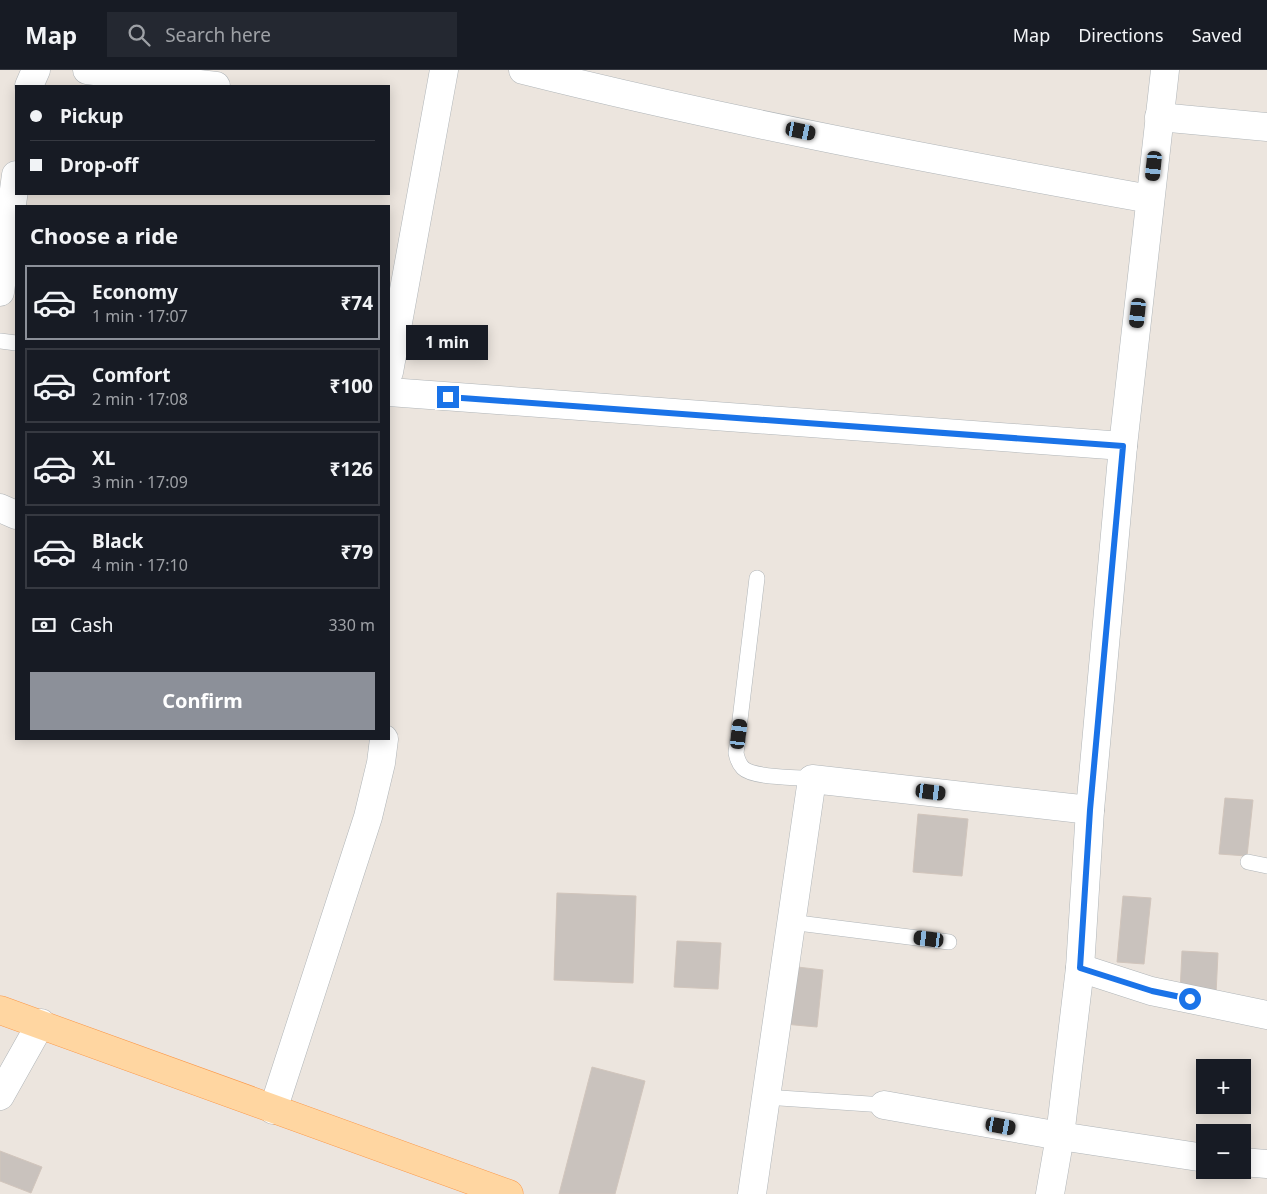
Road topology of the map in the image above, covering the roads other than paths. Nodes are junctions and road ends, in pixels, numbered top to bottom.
1 (36, 70) edge
2 (87, 70) edge
3 (444, 70) edge
4 (523, 70) edge
5 (1165, 70) edge
6 (611, 81) edge
7 (29, 85) edge
8 (208, 85) edge
9 (1159, 117) junction
10 (1267, 127) edge
11 (15, 178) edge
12 (1150, 199) junction
13 (6, 203) edge
14 (0, 292) edge
15 (0, 340) edge
16 (15, 342) edge
17 (390, 367) edge
18 (390, 392) edge
19 (1123, 446) junction
20 (0, 508) edge
21 (15, 516) edge
22 (757, 578) dead end
23 (384, 740) edge
24 (812, 779) junction
25 (1090, 810) junction
26 (1248, 862) dead end
27 (1267, 866) edge
28 (790, 922) junction
29 (949, 942) dead end
30 (1080, 968) junction
31 (0, 1010) edge
32 (1267, 1015) edge
33 (41, 1024) junction
34 (0, 1096) edge
35 (765, 1097) junction
36 (884, 1105) joint
37 (273, 1110) junction
38 (1060, 1136) junction
39 (1196, 1157) edge
40 (1251, 1163) edge
41 (1267, 1164) edge
42 (509, 1194) edge
43 (752, 1194) edge
44 (1050, 1194) edge

1 - 7 street
2 - 8 street
3 - 17 street
4 - 6 street
5 - 9 street
6 - 12 street
9 - 10 street
9 - 12 street
11 - 13 street
12 - 19 street
13 - 14 street
15 - 16 lane
18 - 19 street
19 - 25 street
20 - 21 street
22 - 24 lane
23 - 37 street
24 - 25 street
24 - 28 street
25 - 30 street
26 - 27 lane
28 - 29 lane
28 - 35 street
30 - 32 street
30 - 38 street
31 - 33 main road
33 - 34 street
33 - 37 main road
35 - 36 lane
35 - 43 street
36 - 38 street
37 - 42 main road
38 - 39 street
38 - 44 street
40 - 41 street

